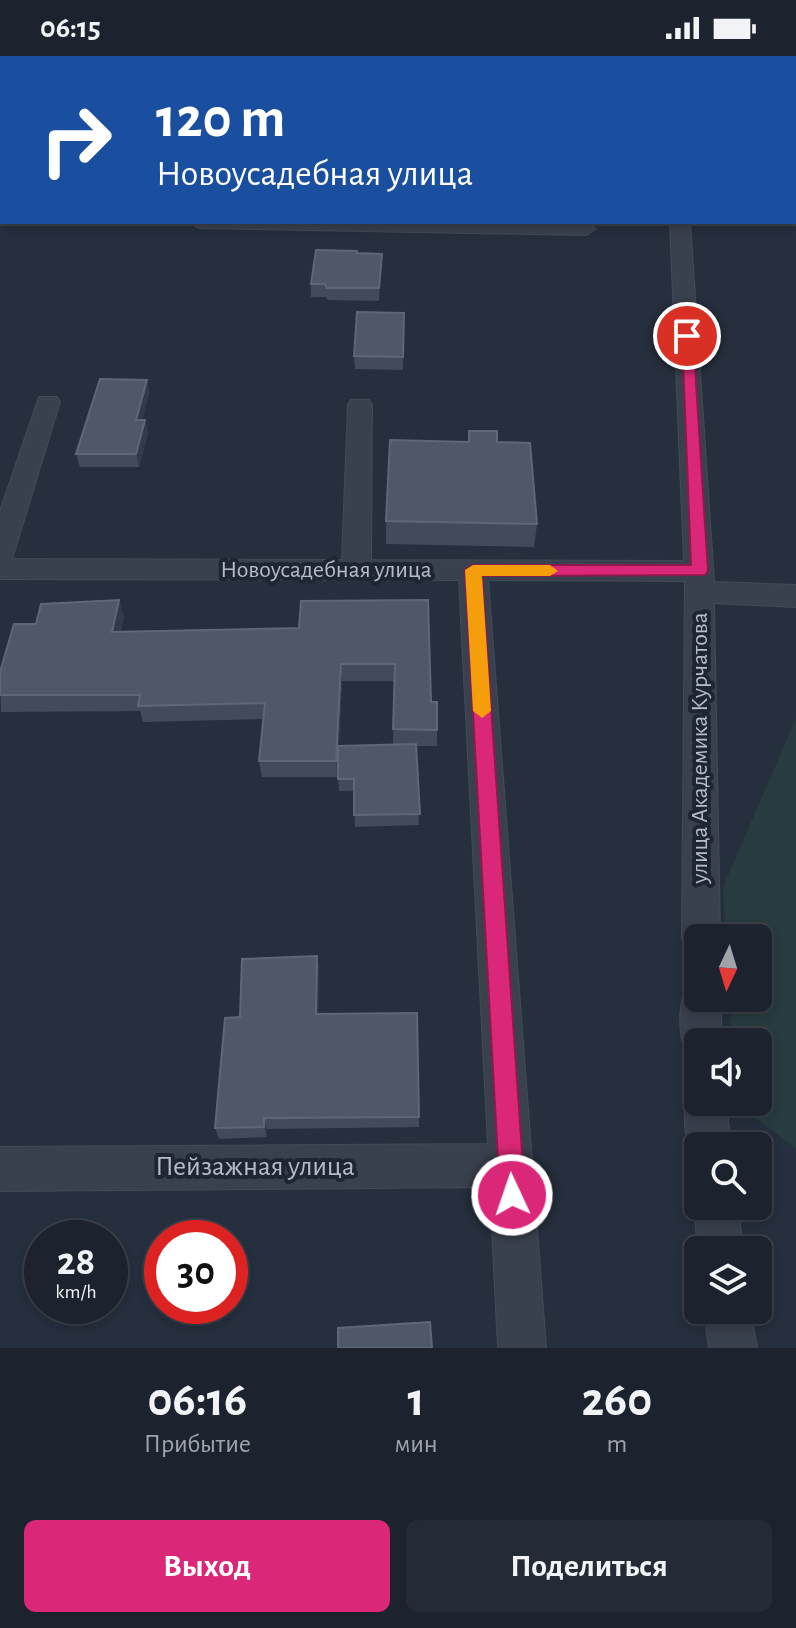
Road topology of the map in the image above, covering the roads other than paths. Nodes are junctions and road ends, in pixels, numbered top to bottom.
1 (436, 224) edge
2 (680, 224) edge
3 (586, 229) dead end
4 (48, 402) dead end
5 (360, 405) dead end
6 (0, 555) edge
7 (0, 569) edge
8 (356, 570) junction
9 (473, 570) junction
10 (700, 582) junction
11 (796, 596) edge
12 (701, 924) edge
13 (510, 1165) junction
14 (0, 1169) edge
15 (729, 1324) edge
16 (522, 1348) edge
17 (733, 1348) edge

1 - 3 street
2 - 10 street, улица Академика Курчатова
4 - 6 street
5 - 8 street
7 - 8 street, Новоусадебная улица
8 - 9 street, Новоусадебная улица
9 - 10 street, Новоусадебная улица
9 - 13 street
10 - 11 street, Новоусадебная улица
10 - 12 street, улица Академика Курчатова
13 - 14 street, Пейзажная улица
13 - 16 street
15 - 17 street

